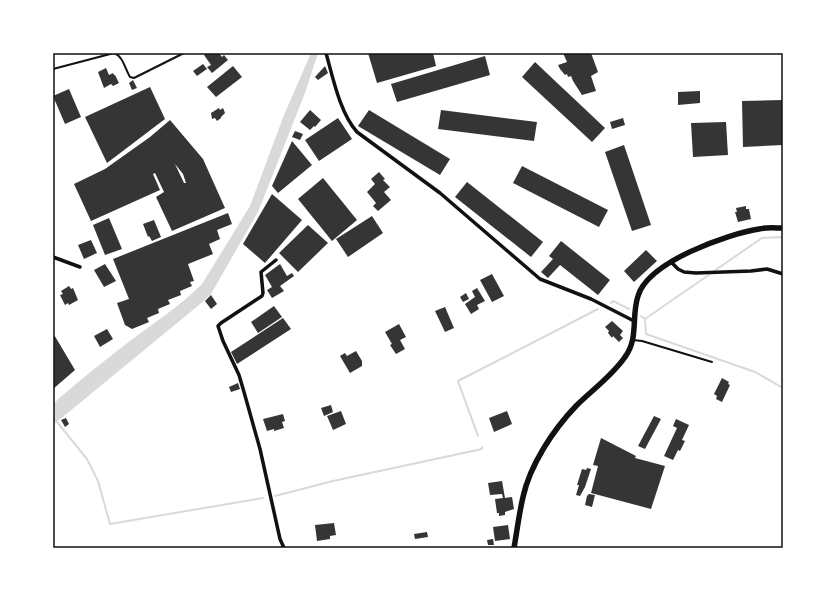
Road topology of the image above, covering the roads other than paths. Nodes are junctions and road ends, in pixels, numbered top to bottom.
1 (184, 53) edge
2 (326, 53) edge
3 (53, 69) edge
4 (783, 228) edge
5 (53, 257) edge
6 (276, 260) dead end
7 (670, 262) junction
8 (80, 267) dead end
9 (783, 274) edge
10 (634, 321) junction
11 (633, 340) junction
12 (712, 362) dead end
13 (284, 548) edge
14 (514, 548) edge

1 - 3 lane
2 - 10 street
4 - 7 main road
5 - 8 street
6 - 13 street
7 - 9 street
7 - 10 main road
10 - 11 main road
11 - 12 lane
11 - 14 main road

